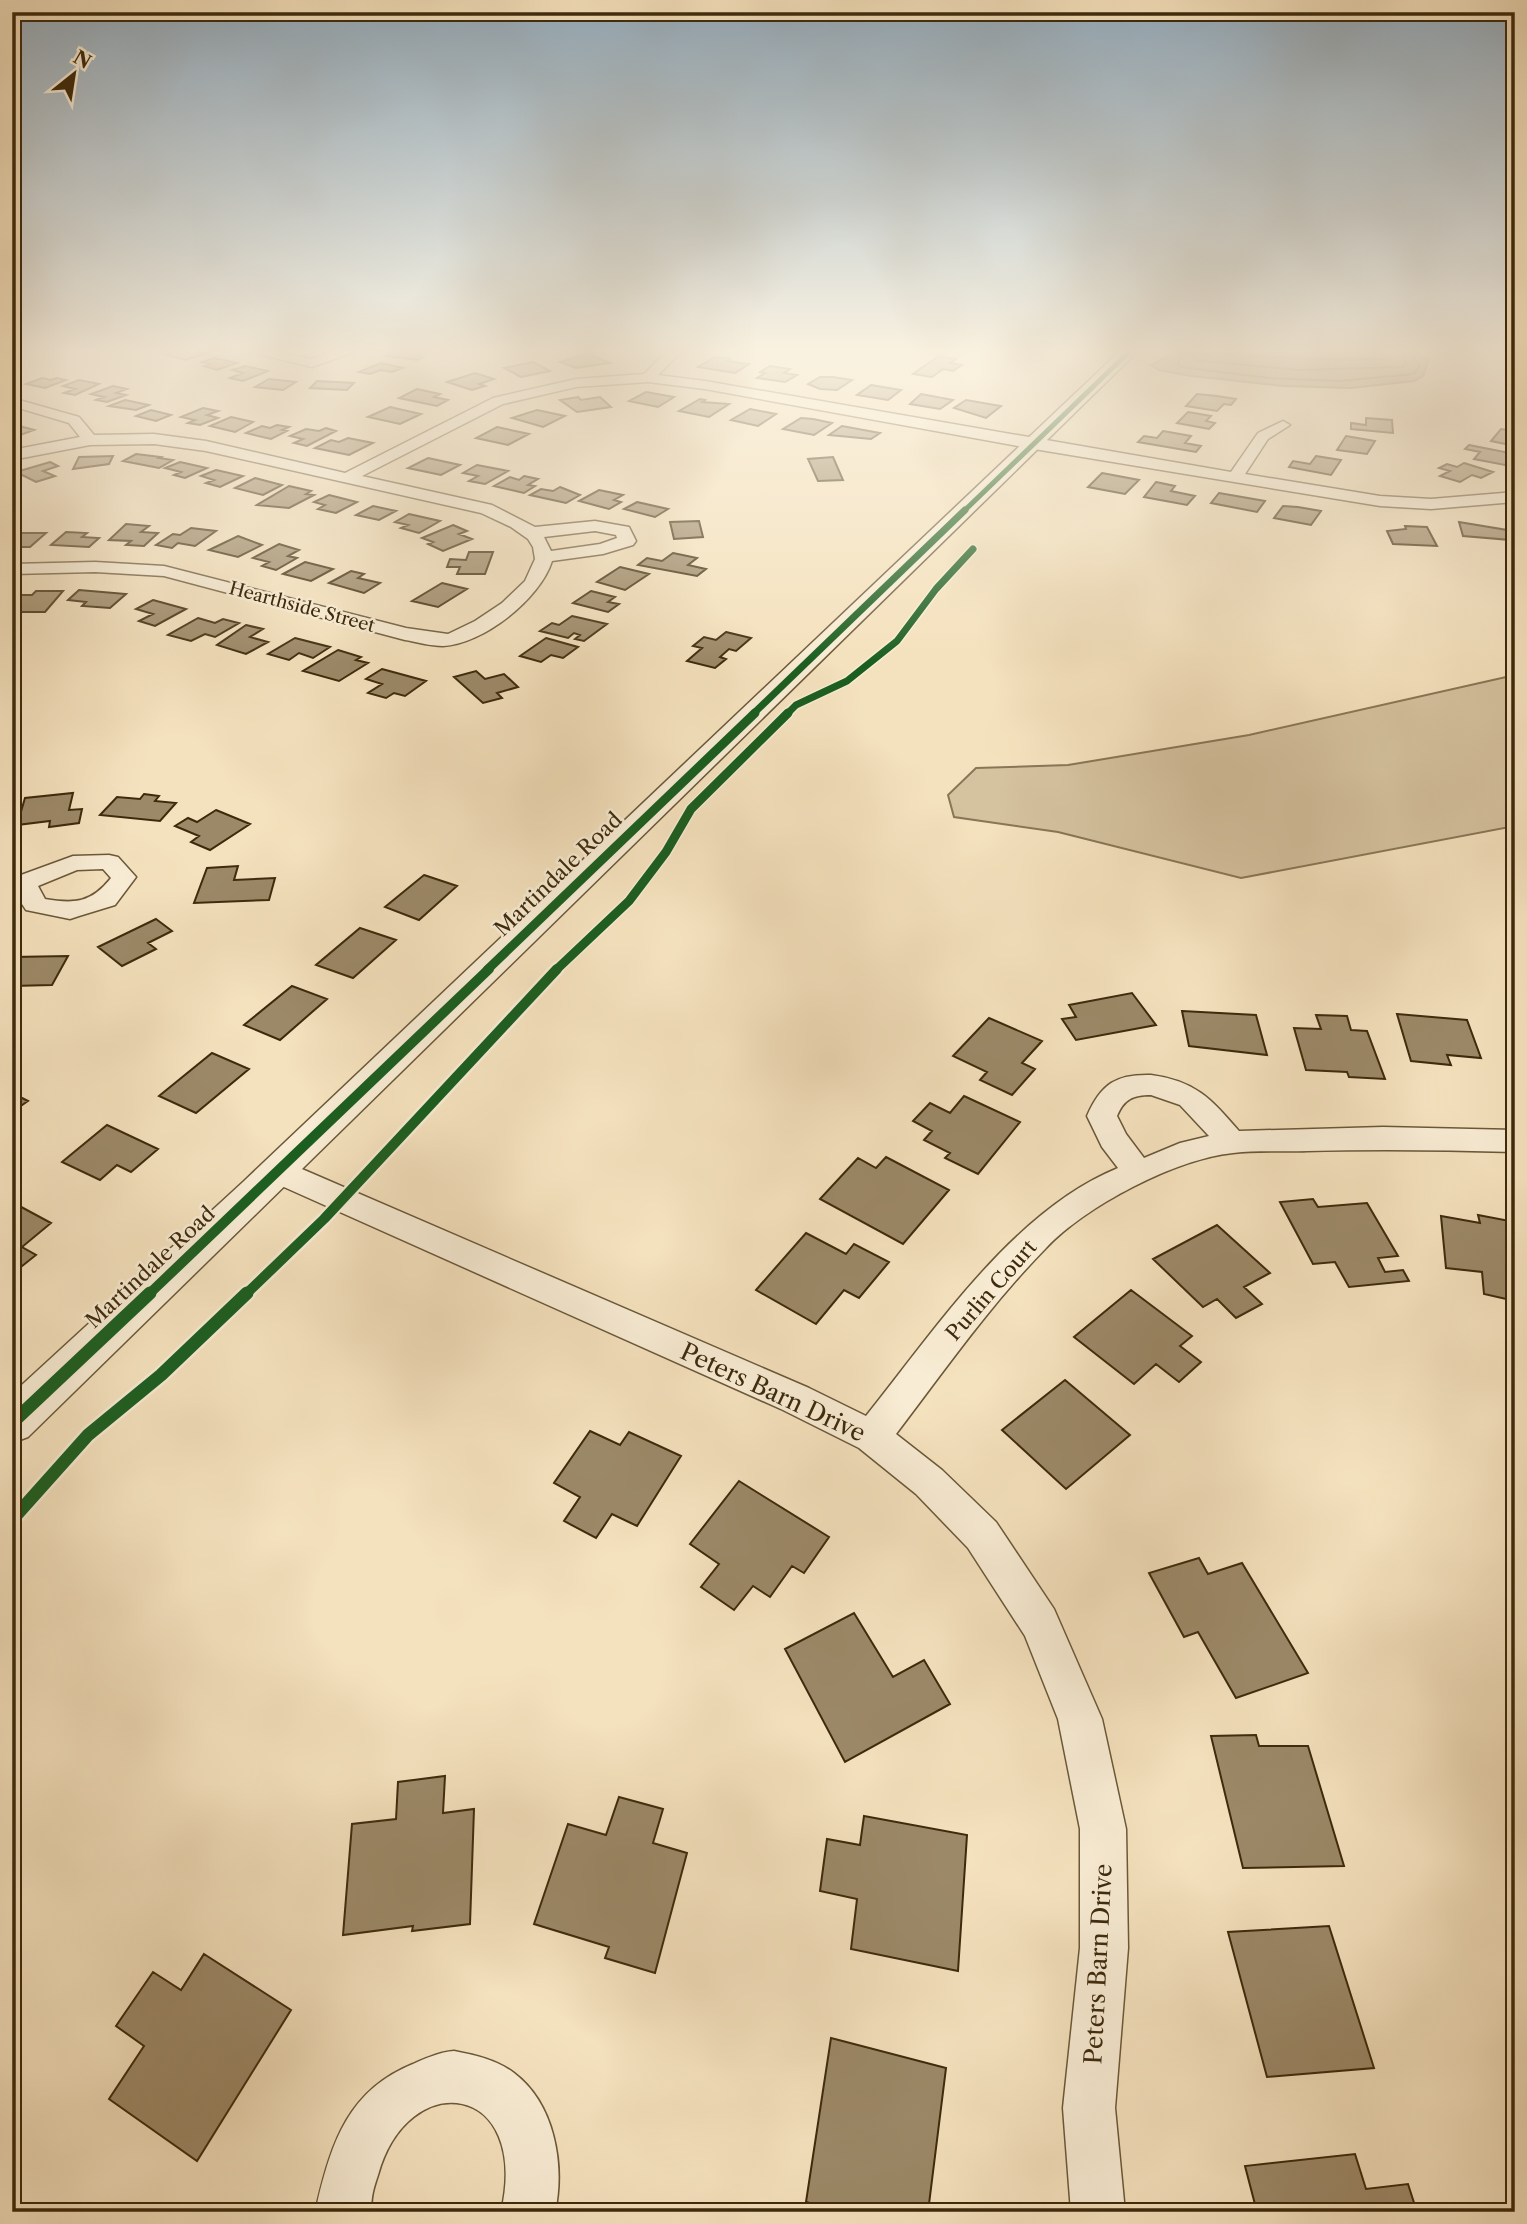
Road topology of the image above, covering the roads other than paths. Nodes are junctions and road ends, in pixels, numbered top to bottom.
1 (239, 455) edge
2 (393, 455) edge
3 (1023, 455) edge
4 (1103, 455) edge
5 (1250, 455) edge
6 (1235, 477) junction
7 (347, 478) junction
8 (1515, 497) edge
9 (12, 569) edge
10 (1515, 1141) edge
11 (1233, 1142) junction
12 (277, 1171) junction
13 (1137, 1172) junction
14 (15, 1417) edge
15 (872, 1437) junction
16 (345, 2212) edge
17 (528, 2212) edge
18 (1098, 2212) edge

1 - 7 street
2 - 7 street
3 - 12 street, Martindale Road
4 - 6 street
5 - 6 street
6 - 8 street
7 - 9 street, Hearthside Street
10 - 11 street, Purlin Court
11 - 13 street, Purlin Court
11 - 13 street
12 - 14 street, Martindale Road
12 - 15 street, Peters Barn Drive
13 - 15 street, Purlin Court
15 - 18 street, Peters Barn Drive
16 - 17 street

